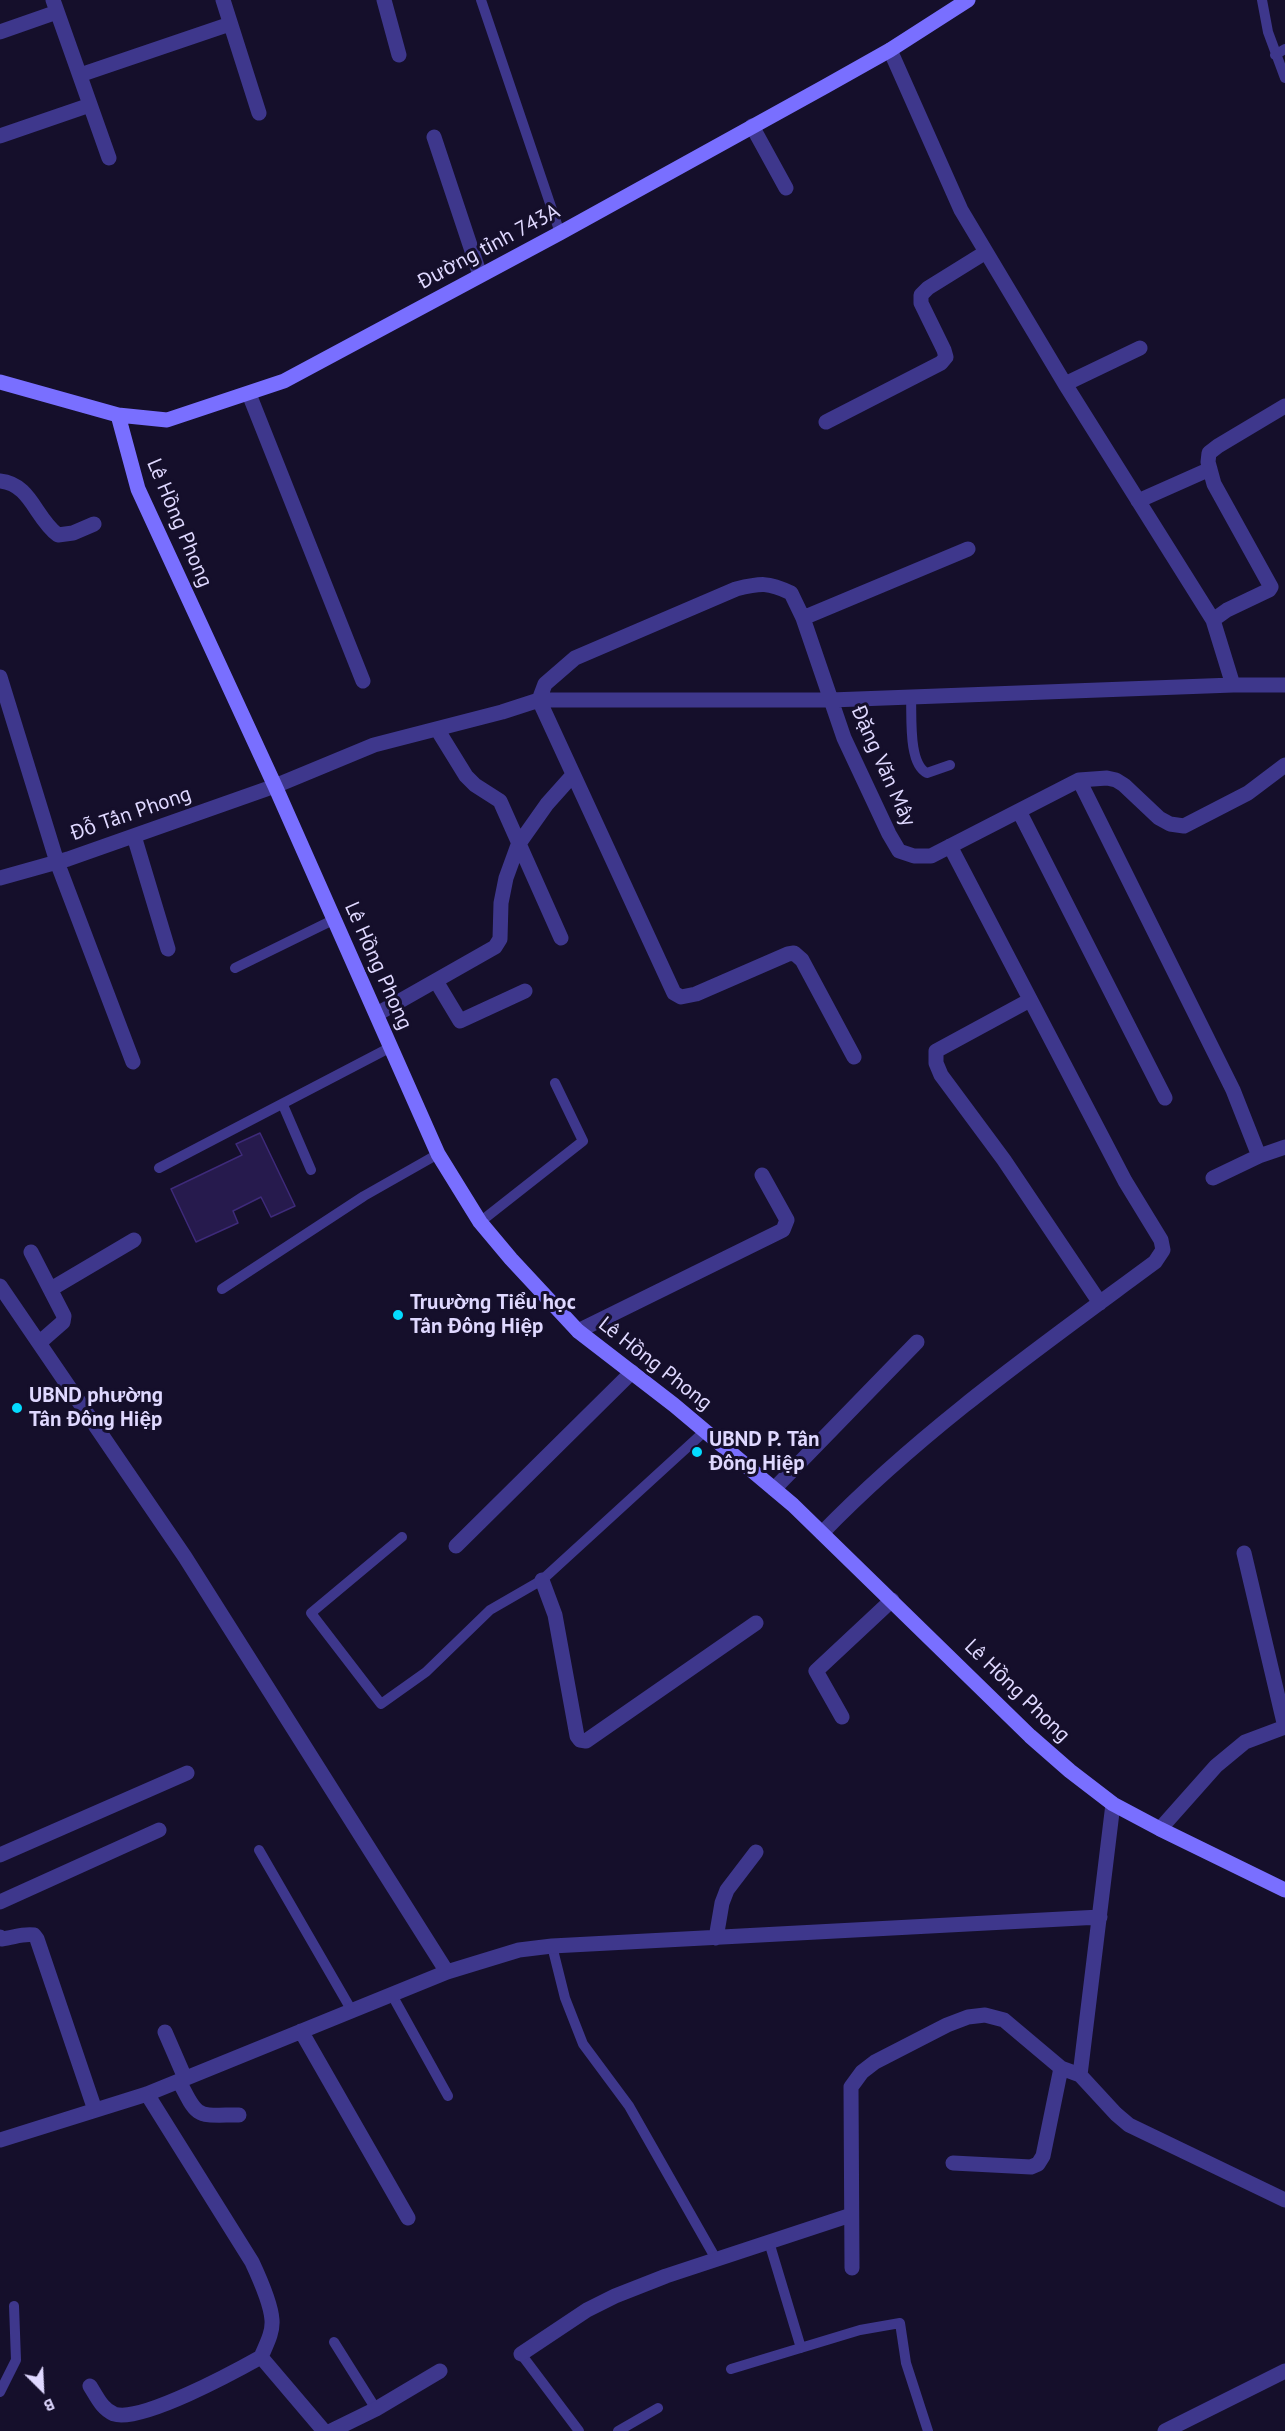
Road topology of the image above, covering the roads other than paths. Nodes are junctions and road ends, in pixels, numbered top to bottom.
1 (222, 0) edge
2 (481, 0) edge
3 (1263, 0) edge
4 (389, 1) edge
5 (958, 3) edge
6 (55, 6) edge
7 (230, 24) junction
8 (0, 32) edge
9 (1285, 49) edge
10 (890, 50) junction
11 (399, 55) dead end
12 (1275, 55) junction
13 (80, 75) junction
14 (1285, 78) edge
15 (90, 105) junction
16 (259, 113) dead end
17 (752, 126) junction
18 (0, 136) edge
19 (434, 137) dead end
20 (109, 158) dead end
21 (786, 188) dead end
22 (560, 233) junction
23 (986, 252) junction
24 (480, 275) junction
25 (1140, 348) dead end
26 (0, 382) edge
27 (1065, 384) junction
28 (249, 394) junction
29 (1285, 406) edge
30 (118, 415) junction
31 (826, 422) dead end
32 (1210, 469) junction
33 (0, 481) edge
34 (1138, 501) junction
35 (94, 524) dead end
36 (968, 549) dead end
37 (803, 618) junction
38 (1213, 620) junction
39 (0, 677) edge
40 (363, 681) dead end
41 (1233, 685) junction
42 (1285, 685) edge
43 (912, 698) junction
44 (539, 700) junction
45 (831, 700) junction
46 (436, 729) junction
47 (950, 765) dead end
48 (1285, 766) edge
49 (572, 776) junction
50 (1079, 780) junction
51 (275, 786) junction
52 (1019, 811) junction
53 (134, 836) junction
54 (518, 845) junction
55 (950, 846) junction
56 (57, 862) junction
57 (0, 878) edge
58 (335, 919) junction
59 (561, 938) dead end
60 (168, 949) dead end
61 (235, 968) dead end
62 (436, 981) junction
63 (525, 991) dead end
64 (1030, 1000) junction
65 (377, 1014) junction
66 (391, 1047) junction
67 (854, 1057) dead end
68 (133, 1062) dead end
69 (555, 1083) dead end
70 (1165, 1098) dead end
71 (283, 1105) junction
72 (1285, 1147) edge
73 (438, 1154) junction
74 (1259, 1156) junction
75 (159, 1168) dead end
76 (311, 1170) dead end
77 (762, 1175) dead end
78 (1213, 1178) dead end
79 (480, 1222) junction
80 (134, 1240) dead end
81 (31, 1252) dead end
82 (0, 1286) edge
83 (51, 1289) junction
84 (222, 1289) dead end
85 (1100, 1303) junction
86 (578, 1331) junction
87 (917, 1342) dead end
88 (39, 1343) junction
89 (632, 1372) junction
90 (705, 1431) junction
91 (774, 1489) junction
92 (822, 1533) junction
93 (402, 1537) dead end
94 (456, 1546) dead end
95 (1244, 1553) dead end
96 (542, 1580) junction
97 (892, 1600) junction
98 (756, 1623) dead end
99 (843, 1717) dead end
100 (1285, 1727) edge
101 (187, 1773) dead end
102 (1113, 1803) junction
103 (1160, 1829) junction
104 (159, 1830) dead end
105 (259, 1850) dead end
106 (756, 1852) dead end
107 (0, 1854) edge
108 (1285, 1890) edge
109 (0, 1902) edge
110 (1100, 1917) junction
111 (0, 1937) edge
112 (717, 1938) junction
113 (552, 1946) junction
114 (447, 1972) junction
115 (392, 1995) junction
116 (352, 2011) junction
117 (301, 2031) junction
118 (165, 2032) dead end
119 (1061, 2068) junction
120 (1080, 2075) junction
121 (182, 2080) junction
122 (147, 2094) junction
123 (448, 2096) dead end
124 (95, 2110) junction
125 (238, 2115) dead end
126 (0, 2140) edge
127 (953, 2163) dead end
128 (1285, 2200) edge
129 (851, 2215) junction
130 (408, 2218) dead end
131 (769, 2242) junction
132 (716, 2259) junction
133 (852, 2268) dead end
134 (14, 2306) dead end
135 (334, 2342) dead end
136 (801, 2349) junction
137 (521, 2354) joint
138 (261, 2357) junction
139 (731, 2369) dead end
140 (440, 2371) dead end
141 (1285, 2371) edge
142 (90, 2386) dead end
143 (0, 2392) edge
144 (658, 2408) dead end
145 (376, 2409) junction
146 (324, 2431) edge
147 (331, 2431) edge
148 (579, 2431) edge
149 (618, 2431) edge
150 (928, 2431) edge
151 (1165, 2431) edge

1 - 7 street
2 - 22 lane
3 - 12 lane
4 - 11 street
5 - 10 main road, Đường tỉnh 743A
6 - 8 street
6 - 13 street
7 - 13 street
7 - 16 street
9 - 12 lane
10 - 17 main road, Đường tỉnh 743A
10 - 23 street
12 - 14 lane
13 - 15 street
15 - 18 street
15 - 20 street
17 - 21 street
17 - 22 main road, Đường tỉnh 743A
19 - 24 street
22 - 24 main road, Đường tỉnh 743A
23 - 27 street
23 - 31 street
24 - 28 main road, Đường tỉnh 743A
25 - 27 street
26 - 30 main road, Đường tỉnh 743A
27 - 34 street
28 - 30 main road, Đường tỉnh 743A
28 - 40 street
29 - 32 street
30 - 51 main road, Lê Hồng Phong
32 - 34 street
32 - 38 street
33 - 35 street
34 - 38 street
36 - 37 street
37 - 44 street, Đặng Văn Mây
37 - 45 street, Đặng Văn Mây
38 - 41 street
39 - 56 street
41 - 42 street
41 - 43 street
43 - 45 street
43 - 47 lane
44 - 45 street
44 - 46 street
44 - 49 street
45 - 55 street, Đặng Văn Mây
46 - 51 street
46 - 54 street
48 - 50 street, Đặng Văn Mây
49 - 54 street
49 - 67 street
50 - 52 street, Đặng Văn Mây
50 - 74 street
51 - 53 street, Đỗ Tấn Phong
51 - 58 main road, Lê Hồng Phong
52 - 55 street, Đặng Văn Mây
52 - 70 street
53 - 56 street, Đỗ Tấn Phong
53 - 60 street
54 - 59 street
54 - 62 street
55 - 64 street
56 - 57 street, Đỗ Tấn Phong
56 - 68 street
58 - 61 lane
58 - 65 main road, Lê Hồng Phong
62 - 63 street
62 - 65 street
64 - 85 street
64 - 85 street
65 - 66 main road, Lê Hồng Phong
66 - 71 lane
66 - 73 main road, Lê Hồng Phong
69 - 79 lane
71 - 75 lane
71 - 76 lane
72 - 74 street
73 - 79 main road, Lê Hồng Phong
73 - 84 lane
74 - 78 street
77 - 86 street
79 - 86 main road, Lê Hồng Phong
80 - 83 street
81 - 83 street
82 - 88 street
83 - 88 street
85 - 92 street
86 - 89 main road, Lê Hồng Phong
87 - 91 street
88 - 114 street
89 - 90 main road, Lê Hồng Phong
89 - 94 street
90 - 91 main road, Lê Hồng Phong
90 - 96 lane
91 - 92 main road, Lê Hồng Phong
92 - 97 main road, Lê Hồng Phong
93 - 96 lane
95 - 100 street
96 - 98 street
97 - 99 street
97 - 102 main road, Lê Hồng Phong
100 - 103 street
101 - 107 street
102 - 103 main road, Lê Hồng Phong
102 - 110 street
103 - 108 main road, Lê Hồng Phong
104 - 109 street
105 - 116 lane
106 - 112 street
110 - 112 street
110 - 120 street
111 - 124 street
112 - 113 street
113 - 114 street
113 - 132 lane
114 - 115 street
115 - 116 street
115 - 123 lane
116 - 117 street
117 - 121 street
117 - 130 street
118 - 121 street
119 - 120 street
119 - 127 street
119 - 129 street
120 - 128 street
121 - 122 street
121 - 125 street
122 - 124 street
122 - 138 street
124 - 126 street
129 - 131 street
129 - 133 street
131 - 132 street
131 - 136 lane
132 - 137 street
134 - 143 lane
135 - 145 lane
136 - 139 lane
136 - 150 lane
137 - 148 lane
138 - 142 street
138 - 146 street
140 - 145 street
141 - 151 street
144 - 149 lane
145 - 147 street

